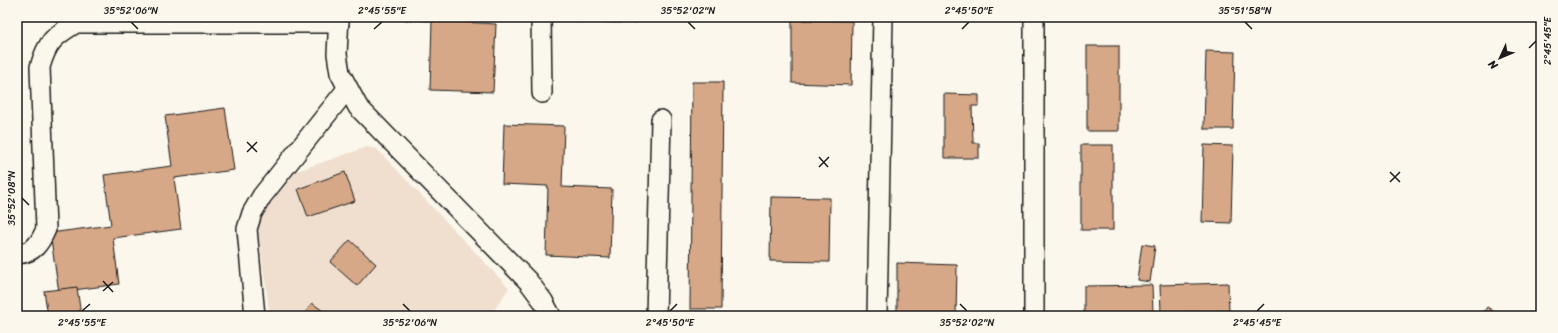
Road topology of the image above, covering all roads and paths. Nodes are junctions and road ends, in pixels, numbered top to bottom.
1 (541, 17) edge
2 (883, 17) edge
3 (1034, 17) edge
4 (339, 20) edge
5 (347, 89) junction
6 (542, 93) dead end
7 (661, 120) dead end
8 (17, 254) edge
9 (255, 316) edge
10 (551, 316) edge
11 (656, 316) edge
12 (877, 316) edge
13 (1034, 316) edge

1 - 6 street
2 - 12 street
3 - 13 street
4 - 5 street
4 - 8 street
5 - 9 street
5 - 10 street
7 - 11 street

